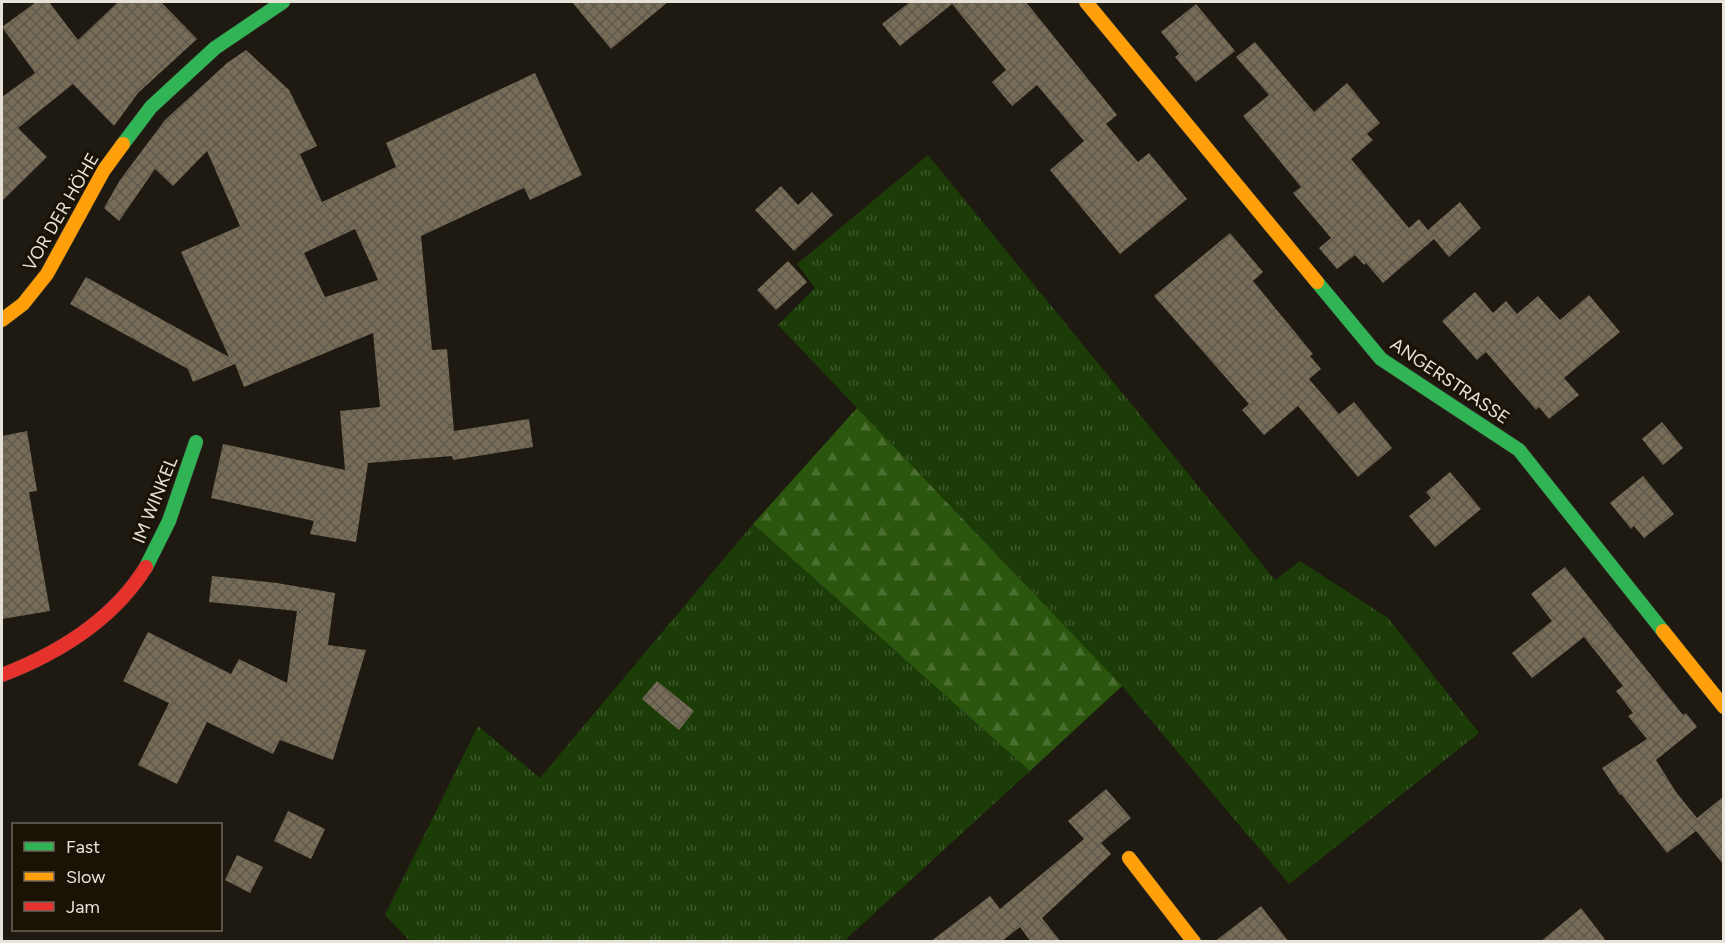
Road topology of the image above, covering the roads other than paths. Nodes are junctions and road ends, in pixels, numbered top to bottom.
1 (283, 2) edge
2 (1086, 2) edge
3 (2, 320) edge
4 (196, 442) dead end
5 (2, 675) edge
6 (1724, 707) edge
7 (1129, 858) dead end
8 (1194, 942) edge

1 - 3 street, VOR DER HÖHE
2 - 6 street, ANGERSTRASSE
4 - 5 street, IM WINKEL
7 - 8 street

